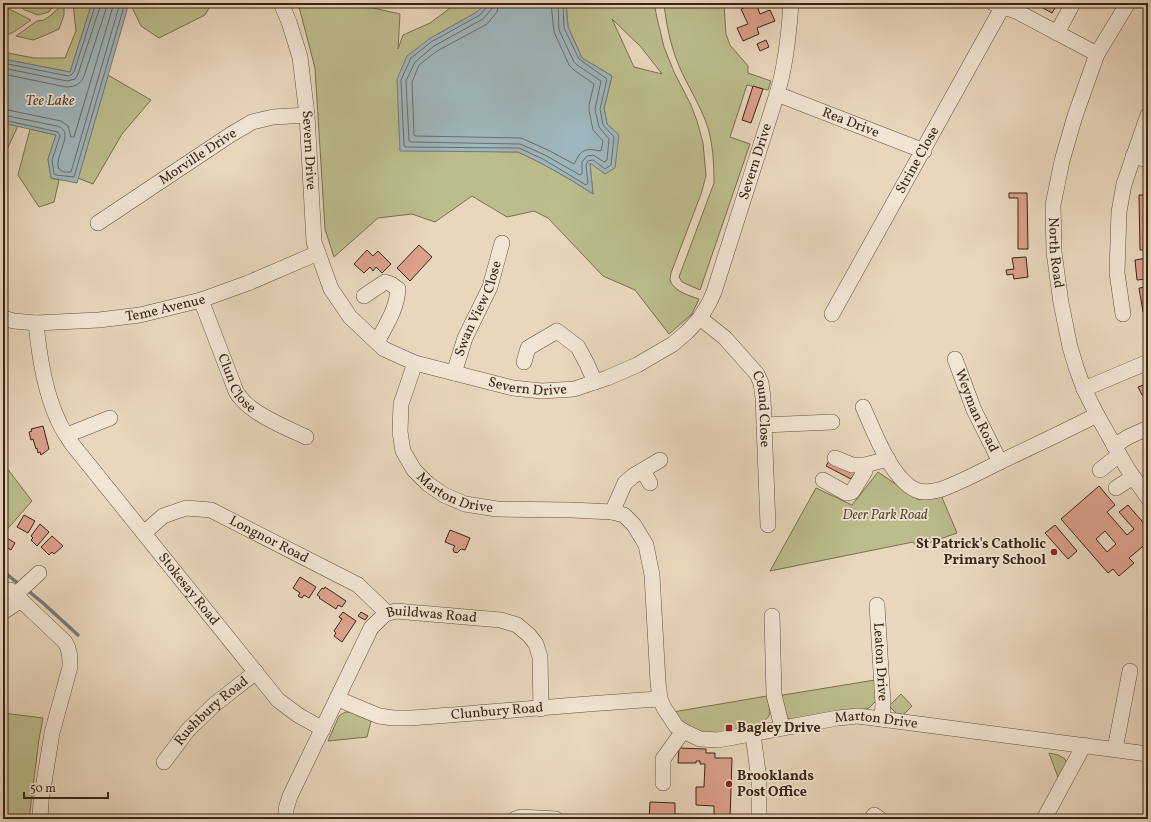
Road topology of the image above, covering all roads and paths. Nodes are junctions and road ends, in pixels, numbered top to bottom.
1 (281, 3) edge
2 (791, 3) edge
3 (1073, 3) edge
4 (1128, 3) edge
5 (998, 5) edge
6 (1056, 33) junction
7 (1097, 54) junction
8 (777, 94) junction
9 (308, 115) junction
10 (1148, 115) edge
11 (924, 151) junction
12 (1133, 156) junction
13 (1148, 160) edge
14 (98, 223) dead end
15 (502, 243) dead end
16 (318, 253) junction
17 (364, 296) dead end
18 (201, 300) junction
19 (832, 314) dead end
20 (1123, 314) dead end
21 (3, 318) edge
22 (700, 318) junction
23 (36, 323) junction
24 (377, 342) junction
25 (955, 359) dead end
26 (415, 362) junction
27 (524, 362) dead end
28 (1148, 362) edge
29 (454, 373) junction
30 (595, 382) junction
31 (1084, 389) junction
32 (863, 407) dead end
33 (1097, 415) junction
34 (110, 418) dead end
35 (832, 422) dead end
36 (764, 425) junction
37 (1148, 428) edge
38 (67, 435) junction
39 (306, 437) dead end
40 (1117, 451) junction
41 (835, 458) dead end
42 (888, 459) junction
43 (660, 460) dead end
44 (1000, 462) junction
45 (865, 465) junction
46 (1100, 470) dead end
47 (1133, 477) junction
48 (823, 480) dead end
49 (1116, 488) dead end
50 (1148, 498) edge
51 (612, 512) junction
52 (768, 525) dead end
53 (144, 533) junction
54 (35, 576) dead end
55 (16, 594) junction
56 (878, 605) dead end
57 (3, 612) edge
58 (385, 614) junction
59 (772, 616) dead end
60 (1130, 671) dead end
61 (256, 672) junction
62 (338, 699) junction
63 (660, 700) junction
64 (541, 709) junction
65 (882, 719) junction
66 (782, 728) junction
67 (323, 729) junction
68 (683, 731) junction
69 (753, 734) junction
70 (1084, 745) junction
71 (1115, 749) junction
72 (1148, 754) edge
73 (172, 759) dead end
74 (663, 783) dead end
75 (40, 819) edge
76 (286, 819) edge
77 (514, 819) edge
78 (556, 819) edge
79 (759, 819) edge
80 (872, 819) edge
81 (880, 819) edge
82 (1044, 819) edge

1 - 9 street, Severn Drive
2 - 8 street, Severn Drive
3 - 6 street
4 - 7 street, North Road
5 - 6 street
5 - 11 street, Strine Close
6 - 7 street
7 - 31 street, North Road
8 - 11 street, Rea Drive
8 - 22 street, Severn Drive
9 - 14 street, Morville Drive
9 - 16 street, Severn Drive
10 - 12 street
11 - 19 street, Strine Close
12 - 13 street
12 - 20 street
15 - 29 street, Swan View Close
16 - 18 street, Teme Avenue
16 - 24 street, Severn Drive
17 - 24 street
18 - 23 street, Teme Avenue
18 - 39 street, Clun Close
21 - 23 street, Teme Avenue
22 - 30 street, Severn Drive
22 - 36 street, Cound Close
23 - 38 street, Stokesay Road
24 - 26 street, Severn Drive
25 - 44 street, Weyman Road
26 - 29 street, Severn Drive
26 - 51 street, Marton Drive
27 - 30 street
28 - 31 street
29 - 30 street, Severn Drive
31 - 33 street, North Road
32 - 42 street
33 - 40 street, North Road
33 - 44 street
34 - 38 street
35 - 36 street
36 - 52 street, Cound Close
37 - 40 street
38 - 53 street, Stokesay Road
40 - 46 street
40 - 47 street, North Road
41 - 45 street
42 - 44 street
42 - 45 street
43 - 51 street
45 - 48 street
47 - 49 street
47 - 50 street, North Road
51 - 63 street, Marton Drive
53 - 58 street, Longnor Road
53 - 61 street, Stokesay Road
54 - 55 street
55 - 57 street
55 - 75 street
56 - 65 street, Leaton Drive
58 - 62 street, Buildwas Road
58 - 64 street, Buildwas Road
59 - 66 street
60 - 71 street
61 - 67 street, Stokesay Road
61 - 73 street, Rushbury Road
62 - 64 street, Clunbury Road
62 - 67 street, Buildwas Road
63 - 64 street, Clunbury Road
63 - 68 street, Marton Drive
65 - 66 street, Marton Drive
65 - 70 street, Marton Drive
66 - 69 street, Marton Drive
67 - 76 street, Buildwas Road
68 - 69 street, Marton Drive
68 - 74 street
69 - 79 street
70 - 71 street, Marton Drive
70 - 82 street
71 - 72 street, Marton Drive
77 - 78 street
80 - 81 street

